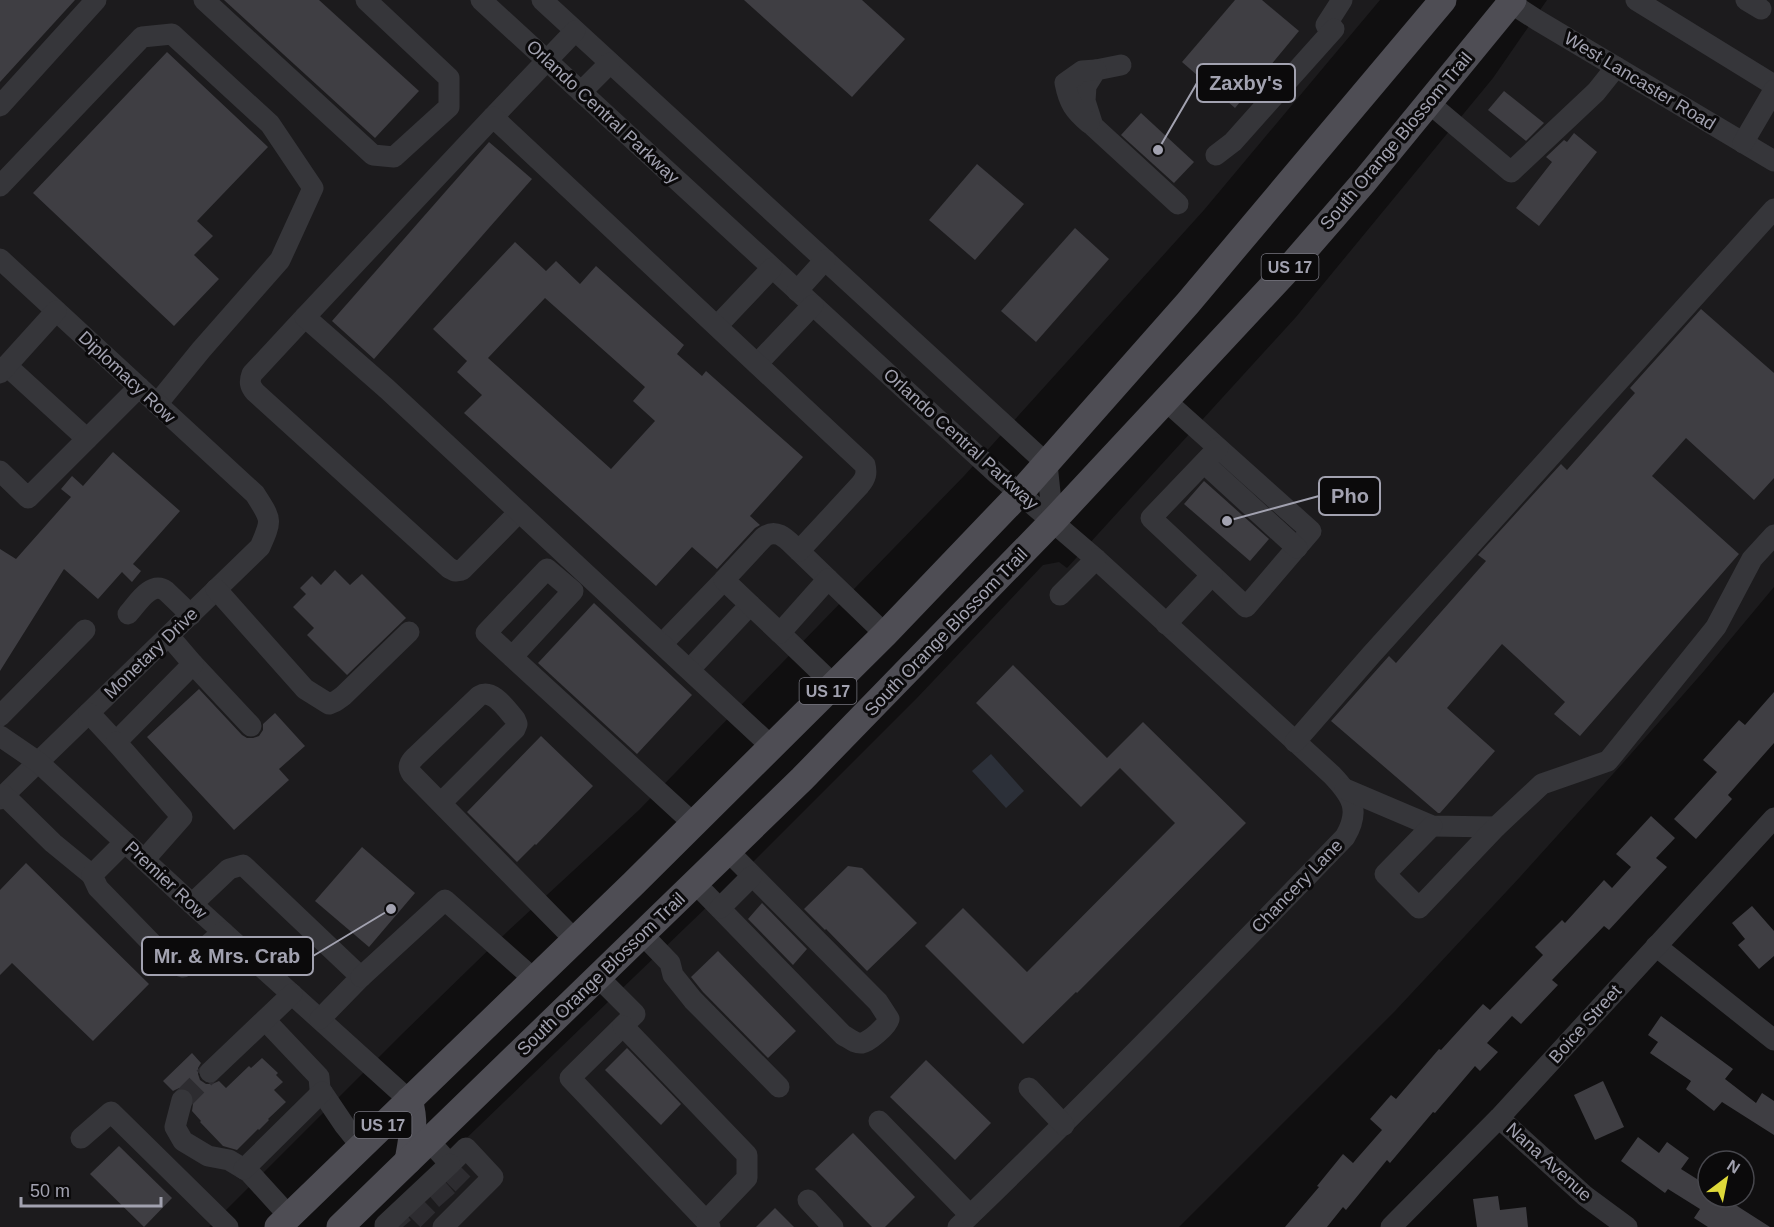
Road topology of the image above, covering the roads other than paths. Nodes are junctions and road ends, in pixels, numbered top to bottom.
1 (96, 0) edge
2 (204, 0) edge
3 (366, 0) edge
4 (481, 0) edge
5 (542, 0) edge
6 (1342, 0) edge
7 (1443, 0) edge
8 (1636, 0) edge
9 (1510, 1) edge
10 (575, 31) junction
11 (547, 61) junction
12 (610, 63) junction
13 (1121, 65) dead end
14 (1616, 67) junction
15 (1774, 85) edge
16 (1774, 90) edge
17 (581, 92) junction
18 (1429, 104) junction
19 (0, 106) edge
20 (493, 117) junction
21 (1743, 143) junction
22 (1216, 155) dead end
23 (1774, 161) edge
24 (0, 186) edge
25 (1178, 204) dead end
26 (1770, 221) edge
27 (0, 259) edge
28 (825, 260) junction
29 (772, 268) junction
30 (805, 298) junction
31 (56, 311) junction
32 (305, 317) junction
33 (717, 326) junction
34 (757, 364) junction
35 (3, 369) edge
36 (139, 387) junction
37 (1166, 401) junction
38 (157, 404) junction
39 (87, 439) junction
40 (1211, 455) junction
41 (1047, 464) junction
42 (0, 471) edge
43 (1020, 493) junction
44 (255, 494) joint
45 (519, 512) junction
46 (1053, 521) junction
47 (1774, 535) edge
48 (1297, 548) junction
49 (799, 551) junction
50 (1095, 559) junction
51 (1212, 575) junction
52 (828, 579) junction
53 (724, 580) junction
54 (216, 589) junction
55 (1060, 595) dead end
56 (750, 605) junction
57 (128, 614) dead end
58 (191, 615) junction
59 (1166, 624) junction
60 (85, 630) dead end
61 (409, 632) dead end
62 (780, 633) junction
63 (885, 634) junction
64 (169, 636) junction
65 (662, 644) junction
66 (512, 657) dead end
67 (193, 664) junction
68 (690, 669) junction
69 (834, 685) junction
70 (89, 713) junction
71 (0, 717) edge
72 (251, 726) dead end
73 (0, 736) edge
74 (116, 742) junction
75 (1295, 742) junction
76 (772, 747) junction
77 (38, 762) junction
78 (1346, 789) junction
79 (2, 797) edge
80 (441, 803) junction
81 (1774, 818) edge
82 (694, 824) junction
83 (1432, 826) junction
84 (1496, 827) junction
85 (125, 842) junction
86 (728, 851) junction
87 (144, 860) junction
88 (92, 875) junction
89 (752, 876) junction
90 (695, 883) junction
91 (192, 904) junction
92 (720, 908) junction
93 (223, 932) junction
94 (642, 934) junction
95 (575, 940) junction
96 (1656, 946) junction
97 (361, 977) junction
98 (598, 977) junction
99 (534, 979) junction
100 (292, 994) junction
101 (320, 1019) junction
102 (265, 1020) junction
103 (489, 1023) junction
104 (623, 1026) junction
105 (1774, 1040) edge
106 (210, 1072) tunnel mouth
107 (484, 1088) junction
108 (779, 1088) dead end
109 (1029, 1088) dead end
110 (322, 1092) junction
111 (182, 1100) tunnel mouth
112 (409, 1100) junction
113 (1499, 1118) junction
114 (879, 1121) dead end
115 (1064, 1125) junction
116 (81, 1138) dead end
117 (429, 1141) junction
118 (361, 1146) junction
119 (408, 1161) junction
120 (244, 1169) junction
121 (457, 1176) junction
122 (443, 1195) junction
123 (808, 1200) dead end
124 (364, 1204) junction
125 (964, 1221) edge
126 (283, 1222) edge
127 (389, 1222) edge
128 (708, 1224) edge
129 (228, 1227) edge
130 (340, 1227) edge
131 (443, 1227) edge
132 (833, 1227) edge
133 (1391, 1227) edge
134 (1627, 1227) edge

1 - 19 street
2 - 3 street
4 - 11 street, Orlando Central Parkway
5 - 10 street
6 - 22 street
7 - 41 main road, US 17
8 - 15 street
9 - 14 street, West Lancaster Road
9 - 18 main road, South Orange Blossom Trail / US 17
10 - 11 street
10 - 12 street
11 - 17 street, Orlando Central Parkway
11 - 20 street
12 - 17 street
12 - 28 street
13 - 25 street
14 - 18 street
14 - 21 street, West Lancaster Road
16 - 21 street
17 - 29 street, Orlando Central Parkway
18 - 37 main road, South Orange Blossom Trail / US 17
20 - 32 street
20 - 33 street
21 - 23 street, West Lancaster Road
24 - 38 street
26 - 75 street
27 - 31 street, Diplomacy Row
28 - 30 street
28 - 41 street
29 - 30 street, Orlando Central Parkway
29 - 33 street
30 - 34 street
30 - 43 street, Orlando Central Parkway
31 - 35 street
31 - 36 street, Diplomacy Row
32 - 45 street
32 - 45 street
33 - 34 street
34 - 49 street
35 - 39 street
36 - 38 street, Diplomacy Row
36 - 39 street
37 - 40 street
37 - 46 main road, South Orange Blossom Trail / US 17
38 - 44 street, Diplomacy Row
39 - 42 street
40 - 48 street
40 - 48 street
40 - 51 street
41 - 43 main road, US 17
41 - 46 street, Orlando Central Parkway
43 - 46 street, Orlando Central Parkway
43 - 63 main road, US 17
44 - 54 street, Monetary Drive
45 - 65 street
46 - 50 street
46 - 86 main road, South Orange Blossom Trail / US 17
47 - 84 street
48 - 51 street
49 - 52 street
49 - 53 street
50 - 55 street
50 - 59 street
51 - 59 street
52 - 62 street
52 - 63 street
53 - 56 street
53 - 65 street
54 - 58 street, Monetary Drive
54 - 61 street
56 - 62 street
56 - 68 street
57 - 58 street
58 - 64 street, Monetary Drive
59 - 75 street
60 - 71 street
62 - 69 street
63 - 69 main road, US 17
64 - 67 street
64 - 70 street, Monetary Drive
65 - 68 street
66 - 82 street
67 - 72 street
67 - 74 street
68 - 76 street
69 - 76 main road, US 17
70 - 74 street
70 - 77 street, Monetary Drive
73 - 77 street, Premier Row
74 - 87 street
75 - 78 street
76 - 82 main road, US 17
77 - 79 street, Monetary Drive
77 - 85 street, Premier Row
78 - 83 street
78 - 115 street, Chancery Lane
79 - 88 street
80 - 80 street
80 - 95 street
81 - 96 street, Boice Street
82 - 95 main road, US 17
83 - 84 street
83 - 84 street
85 - 87 street, Premier Row
85 - 88 street
86 - 89 street
86 - 90 main road, South Orange Blossom Trail / US 17
87 - 91 street, Premier Row
88 - 93 street
89 - 92 street
89 - 92 street
90 - 92 street
90 - 94 main road, South Orange Blossom Trail / US 17
91 - 93 street, Premier Row
91 - 97 street
93 - 100 street, Premier Row
94 - 98 main road, South Orange Blossom Trail / US 17
94 - 108 street
95 - 99 main road, US 17
96 - 105 street
96 - 113 street, Boice Street
97 - 99 street
97 - 101 street
98 - 104 street
98 - 107 main road, South Orange Blossom Trail / US 17
99 - 103 main road, US 17
100 - 101 street, Premier Row
100 - 102 street
101 - 112 street, Premier Row
102 - 106 street
102 - 110 street
103 - 107 main road
103 - 112 main road, US 17
104 - 128 street
104 - 128 street
107 - 117 main road, South Orange Blossom Trail / US 17
109 - 115 street
110 - 118 street
110 - 120 street
111 - 120 street
112 - 118 main road, US 17
112 - 119 main road
113 - 133 street, Boice Street
113 - 134 street, Nana Avenue
114 - 125 street
115 - 125 street, Chancery Lane
116 - 129 street
117 - 119 main road, South Orange Blossom Trail / US 17
117 - 121 street
118 - 126 main road, US 17
119 - 124 main road, South Orange Blossom Trail / US 17
120 - 126 street
121 - 122 street
121 - 122 street
122 - 127 street
122 - 131 street
123 - 132 street
124 - 127 street
124 - 130 main road, South Orange Blossom Trail / US 17

